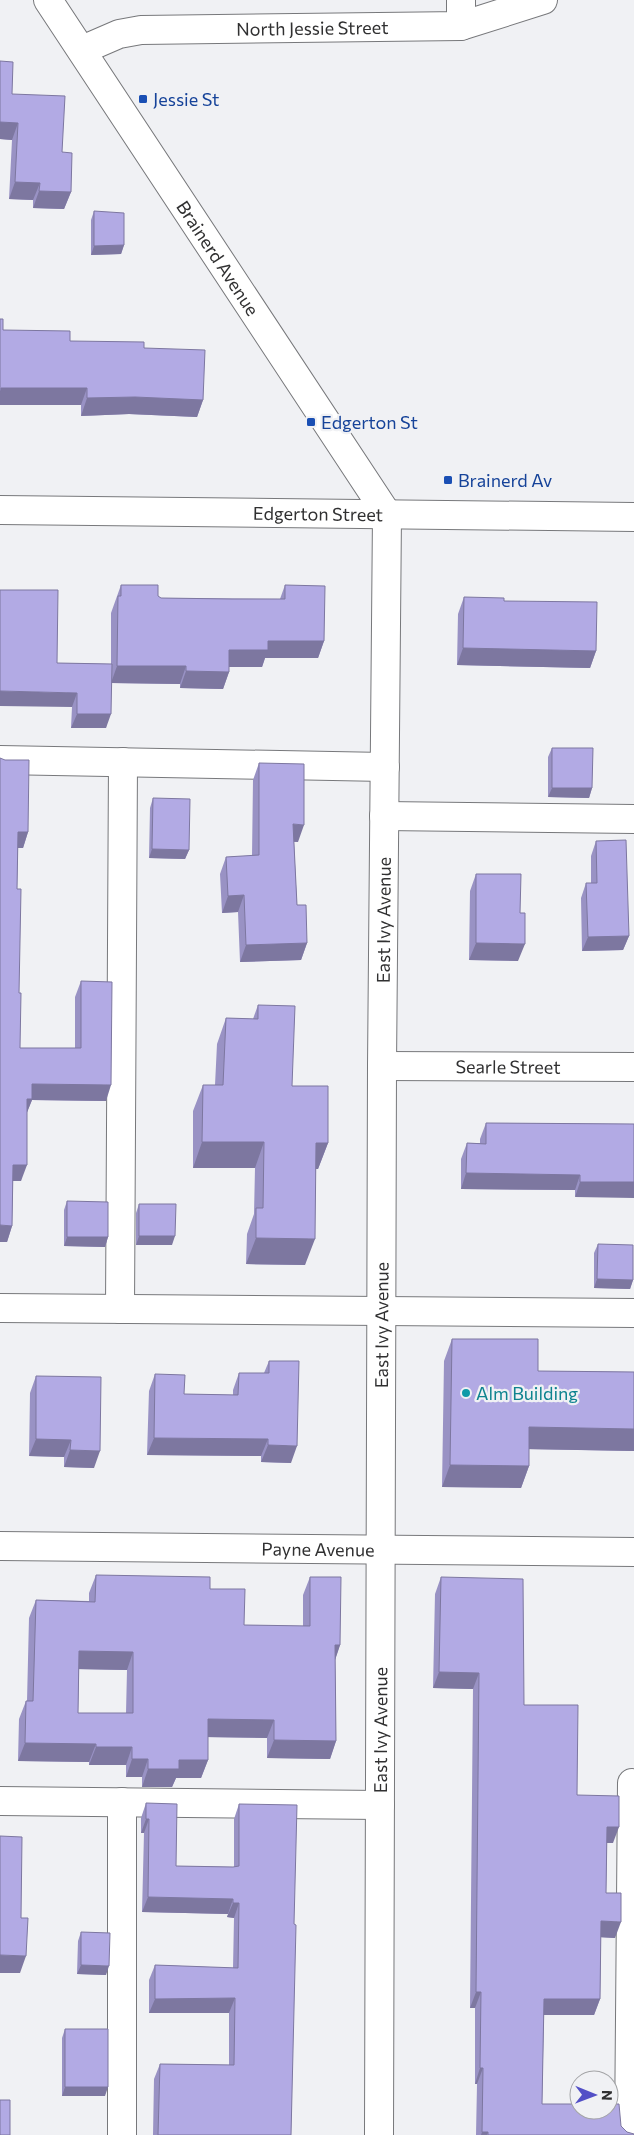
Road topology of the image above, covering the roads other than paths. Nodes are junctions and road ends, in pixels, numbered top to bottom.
1 (48, 0) edge
2 (543, 0) edge
3 (461, 13) edge
4 (82, 50) junction
5 (0, 510) edge
6 (387, 514) junction
7 (634, 517) edge
8 (0, 760) edge
9 (123, 762) junction
10 (385, 767) junction
11 (384, 816) junction
12 (634, 819) edge
13 (382, 1066) junction
14 (634, 1067) edge
15 (0, 1308) edge
16 (120, 1309) junction
17 (382, 1310) junction
18 (634, 1312) edge
19 (0, 1546) edge
20 (381, 1548) junction
21 (634, 1552) edge
22 (634, 1784) edge
23 (0, 1801) edge
24 (122, 1802) junction
25 (380, 1805) junction
26 (122, 2135) edge
27 (379, 2135) edge
28 (629, 2135) edge

1 - 4 street, Brainerd Avenue
2 - 3 street, North Jessie Street
3 - 4 street, North Jessie Street
4 - 6 street, Brainerd Avenue
5 - 6 street, Edgerton Street
6 - 7 street, Edgerton Street
6 - 10 street, East Ivy Avenue
8 - 9 street
9 - 10 street
9 - 16 street
10 - 11 street, East Ivy Avenue
11 - 12 street
11 - 13 street, East Ivy Avenue
13 - 14 street, Searle Street
13 - 17 street, East Ivy Avenue
15 - 16 street
16 - 17 street
17 - 18 street
17 - 20 street, East Ivy Avenue
19 - 20 street, Payne Avenue
20 - 21 street, Payne Avenue
20 - 25 street, East Ivy Avenue
22 - 28 street
23 - 24 street
24 - 25 street
24 - 26 street
25 - 27 street, East Ivy Avenue

